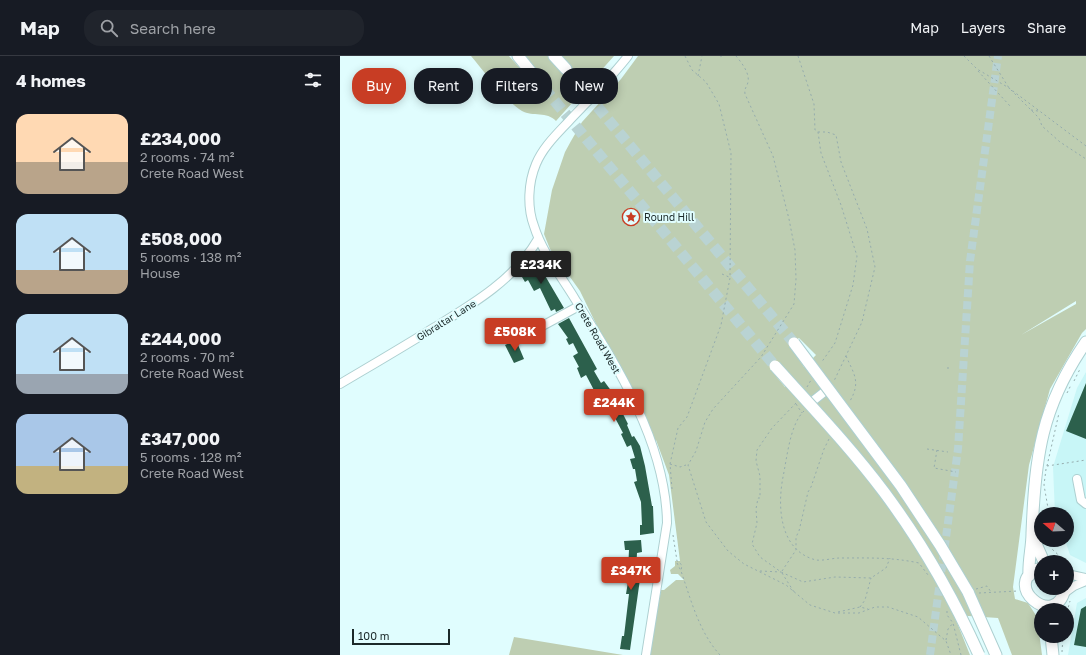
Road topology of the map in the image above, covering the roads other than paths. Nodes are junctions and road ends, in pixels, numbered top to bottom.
1 (518, 56) edge
2 (554, 56) edge
3 (628, 56) edge
4 (528, 68) edge
5 (565, 68) tunnel mouth
6 (538, 239) junction
7 (579, 306) junction
8 (533, 331) dead end
9 (1086, 342) edge
10 (794, 343) tunnel mouth
11 (775, 366) tunnel mouth
12 (340, 384) edge
13 (830, 388) junction
14 (807, 409) junction
15 (1077, 479) dead end
16 (1086, 504) edge
17 (1032, 537) junction
18 (1041, 555) edge
19 (1034, 573) edge
20 (1029, 576) junction
21 (1074, 576) edge
22 (1086, 580) edge
23 (1074, 586) edge
24 (1064, 595) edge
25 (1035, 603) edge
26 (1054, 603) edge
27 (1053, 643) edge
28 (1056, 653) edge
29 (646, 655) edge
30 (978, 655) edge
31 (996, 655) edge

1 - 4 highway
2 - 5 highway
3 - 6 street, Crete Road West
6 - 7 street, Crete Road West
6 - 12 street, Gibraltar Lane
7 - 8 street
7 - 29 street, Crete Road West
9 - 17 highway
10 - 13 highway, bridge
11 - 14 highway, bridge
13 - 14 street
13 - 31 highway, bridge
14 - 30 highway, bridge
15 - 16 street
17 - 18 highway
17 - 20 highway
19 - 20 highway
20 - 25 highway
21 - 22 street
22 - 23 street
24 - 26 highway
27 - 28 highway

